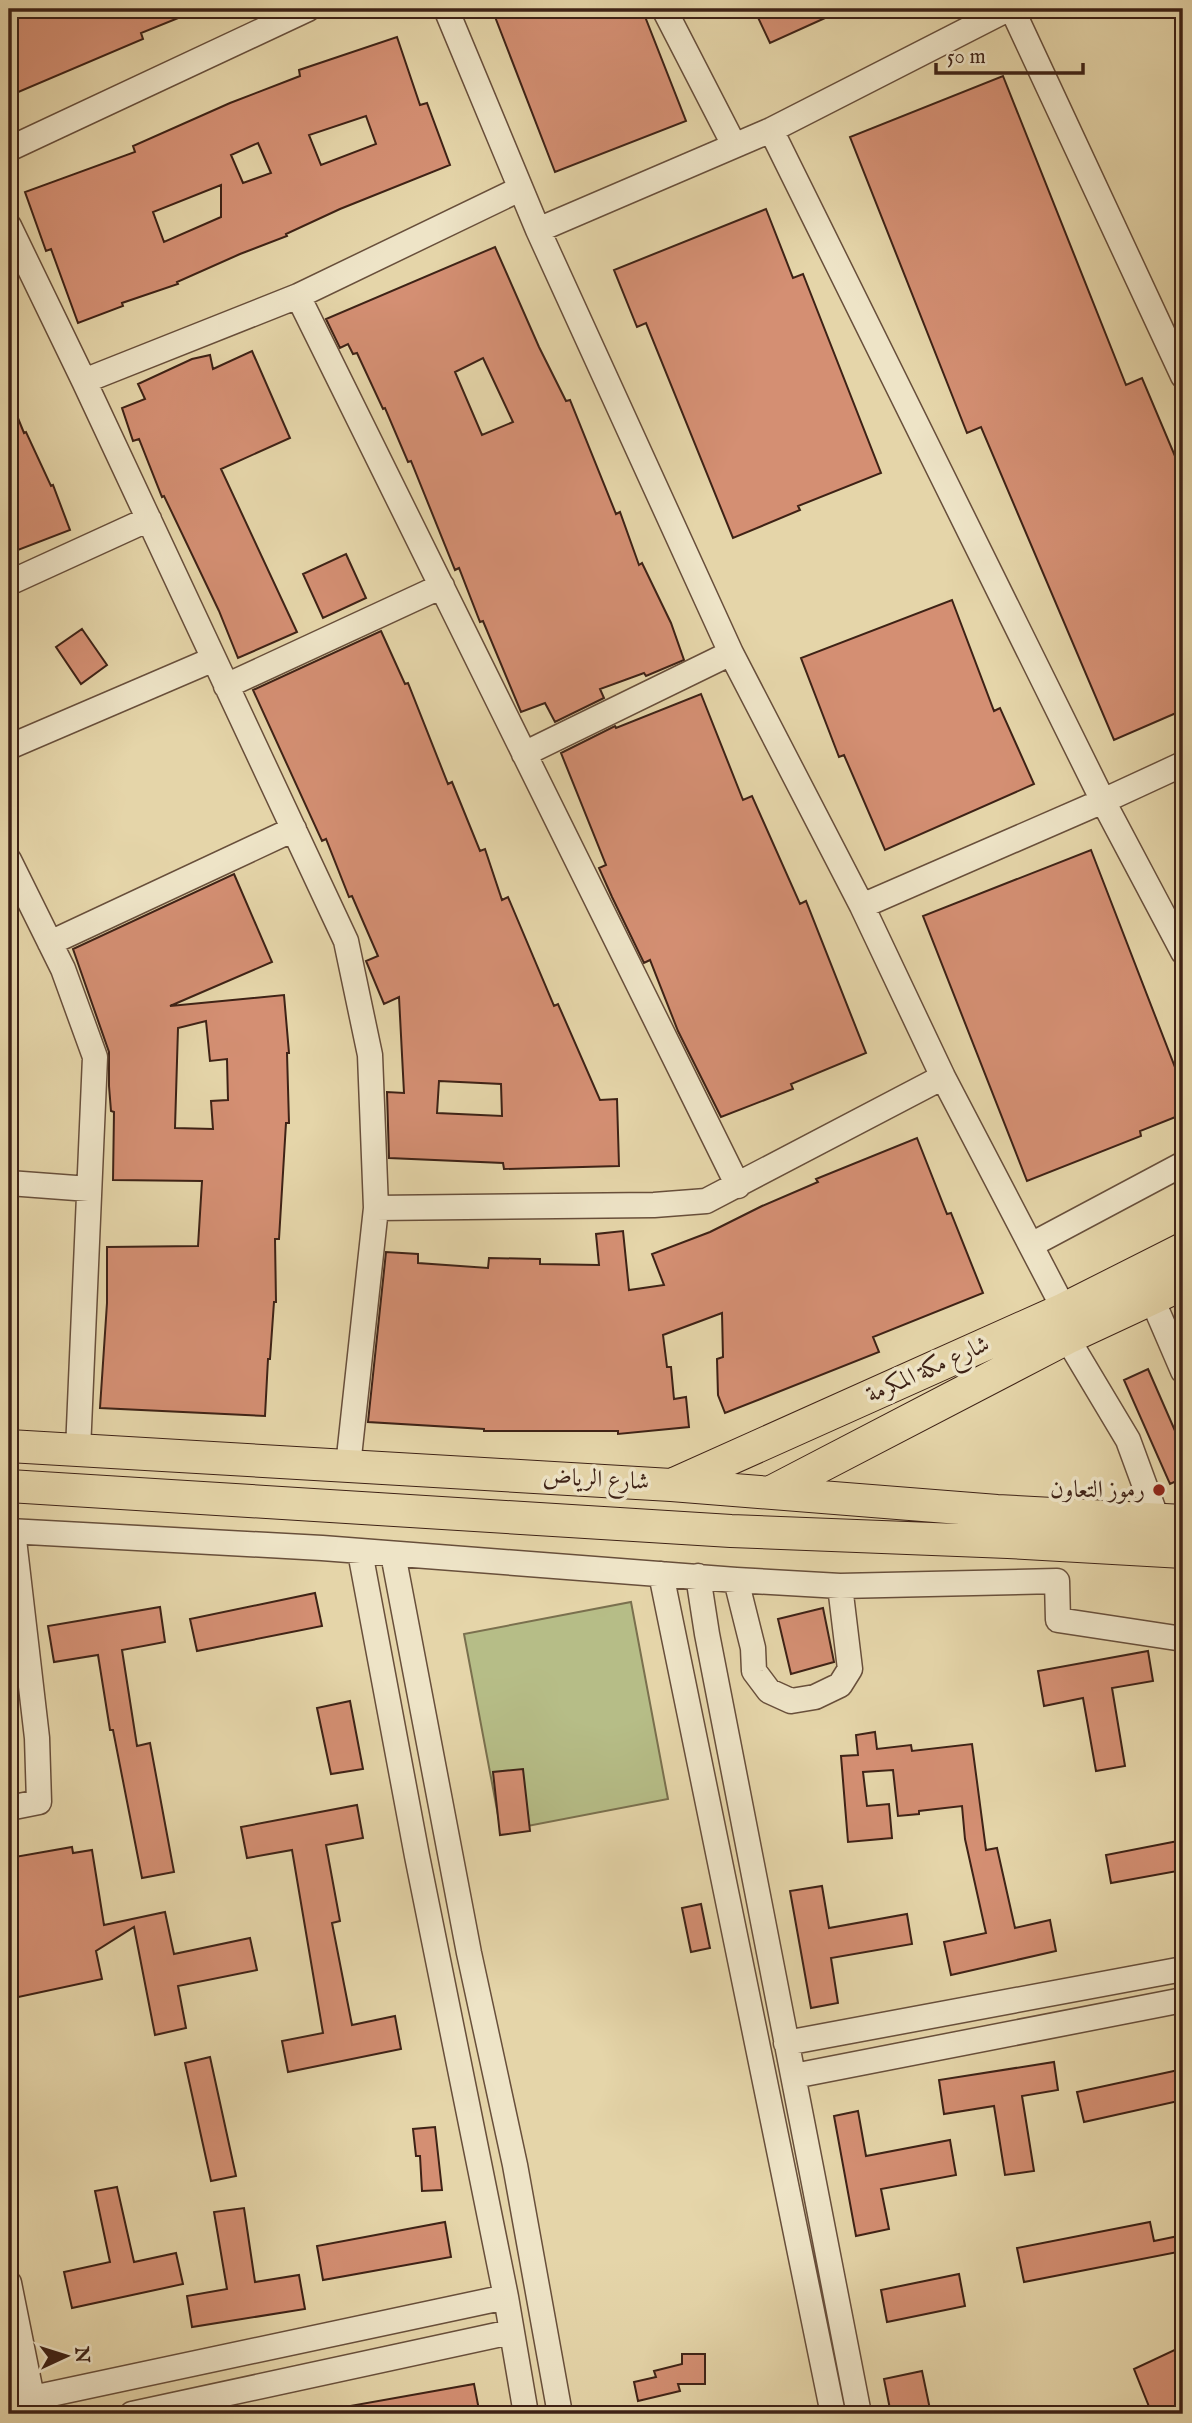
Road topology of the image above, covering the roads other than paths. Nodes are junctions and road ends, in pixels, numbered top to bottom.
1 (446, 9) edge
2 (664, 9) edge
3 (1010, 9) edge
4 (296, 11) edge
5 (771, 130) junction
6 (734, 145) junction
7 (9, 149) edge
8 (520, 190) junction
9 (9, 226) edge
10 (538, 230) junction
11 (298, 296) junction
12 (1183, 376) edge
13 (84, 381) junction
14 (149, 519) junction
15 (9, 583) edge
16 (442, 586) junction
17 (731, 653) junction
18 (214, 659) junction
19 (226, 686) junction
20 (9, 747) edge
21 (524, 754) junction
22 (1183, 764) edge
23 (1103, 801) junction
24 (293, 829) junction
25 (9, 860) edge
26 (862, 906) junction
27 (50, 943) junction
28 (1183, 951) edge
29 (943, 1077) junction
30 (1183, 1164) edge
31 (9, 1184) edge
32 (738, 1186) junction
33 (89, 1189) junction
34 (376, 1208) junction
35 (1031, 1245) junction
36 (1183, 1250) edge
37 (1183, 1284) edge
38 (1152, 1299) junction
39 (1066, 1324) junction
40 (1183, 1371) edge
41 (9, 1446) edge
42 (78, 1450) junction
43 (844, 1454) junction
44 (348, 1466) junction
45 (671, 1485) junction
46 (9, 1486) edge
47 (771, 1492) junction
48 (861, 1499) junction
49 (1021, 1512) junction
50 (1170, 1520) edge
51 (11, 1531) edge
52 (1008, 1542) junction
53 (360, 1552) junction
54 (1183, 1552) edge
55 (393, 1554) junction
56 (661, 1574) junction
57 (698, 1576) junction
58 (736, 1580) junction
59 (840, 1586) junction
60 (1183, 1639) edge
61 (9, 1808) edge
62 (1183, 1969) edge
63 (1183, 2000) edge
64 (786, 2043) junction
65 (794, 2076) junction
66 (9, 2283) edge
67 (506, 2297) junction
68 (512, 2332) junction
69 (25, 2405) edge
70 (132, 2414) edge
71 (526, 2414) edge
72 (560, 2414) edge
73 (833, 2414) edge
74 (859, 2414) edge

1 - 8 street
2 - 6 street
3 - 5 street
3 - 12 street
4 - 7 street
5 - 6 street
5 - 23 street
6 - 10 street
8 - 10 street
8 - 11 street
9 - 13 street
10 - 17 street
11 - 13 street
11 - 16 street
13 - 14 street
14 - 15 street
14 - 18 street
16 - 19 street
16 - 21 street
17 - 21 street
17 - 26 street
18 - 19 street
18 - 20 street
19 - 24 street
21 - 32 street
22 - 23 street
23 - 26 street
23 - 28 street
24 - 27 street
24 - 34 street
25 - 27 street
26 - 29 street
27 - 33 street
29 - 32 street
29 - 35 street
30 - 35 street
31 - 33 street
32 - 34 street
33 - 42 street
34 - 44 street
35 - 39 street
36 - 39 main road, شارع مكة المكرمة
37 - 38 main road, شارع مكة المكرمة
38 - 39 main road, شارع مكة المكرمة
38 - 40 street
39 - 43 main road, شارع مكة المكرمة
39 - 45 main road, شارع مكة المكرمة
39 - 50 street
41 - 42 main road, شارع الرياض
42 - 44 main road, شارع الرياض
43 - 47 main road, شارع مكة المكرمة
43 - 48 main road
44 - 45 main road, شارع الرياض
45 - 47 main road, شارع الرياض
46 - 52 main road, شارع الرياض
47 - 48 main road, شارع الرياض
48 - 49 main road, شارع الرياض
49 - 50 main road, شارع الرياض
49 - 52 main road
51 - 53 street
51 - 61 street
52 - 54 main road, شارع الرياض
53 - 55 street
53 - 67 street
55 - 56 street
55 - 72 street
56 - 57 street
56 - 73 street
57 - 58 street
57 - 64 street
58 - 59 street
58 - 59 street
59 - 60 street
62 - 64 street
63 - 65 street
64 - 65 street
65 - 74 street
66 - 69 street
67 - 68 street
67 - 69 street
68 - 70 street
68 - 71 street

